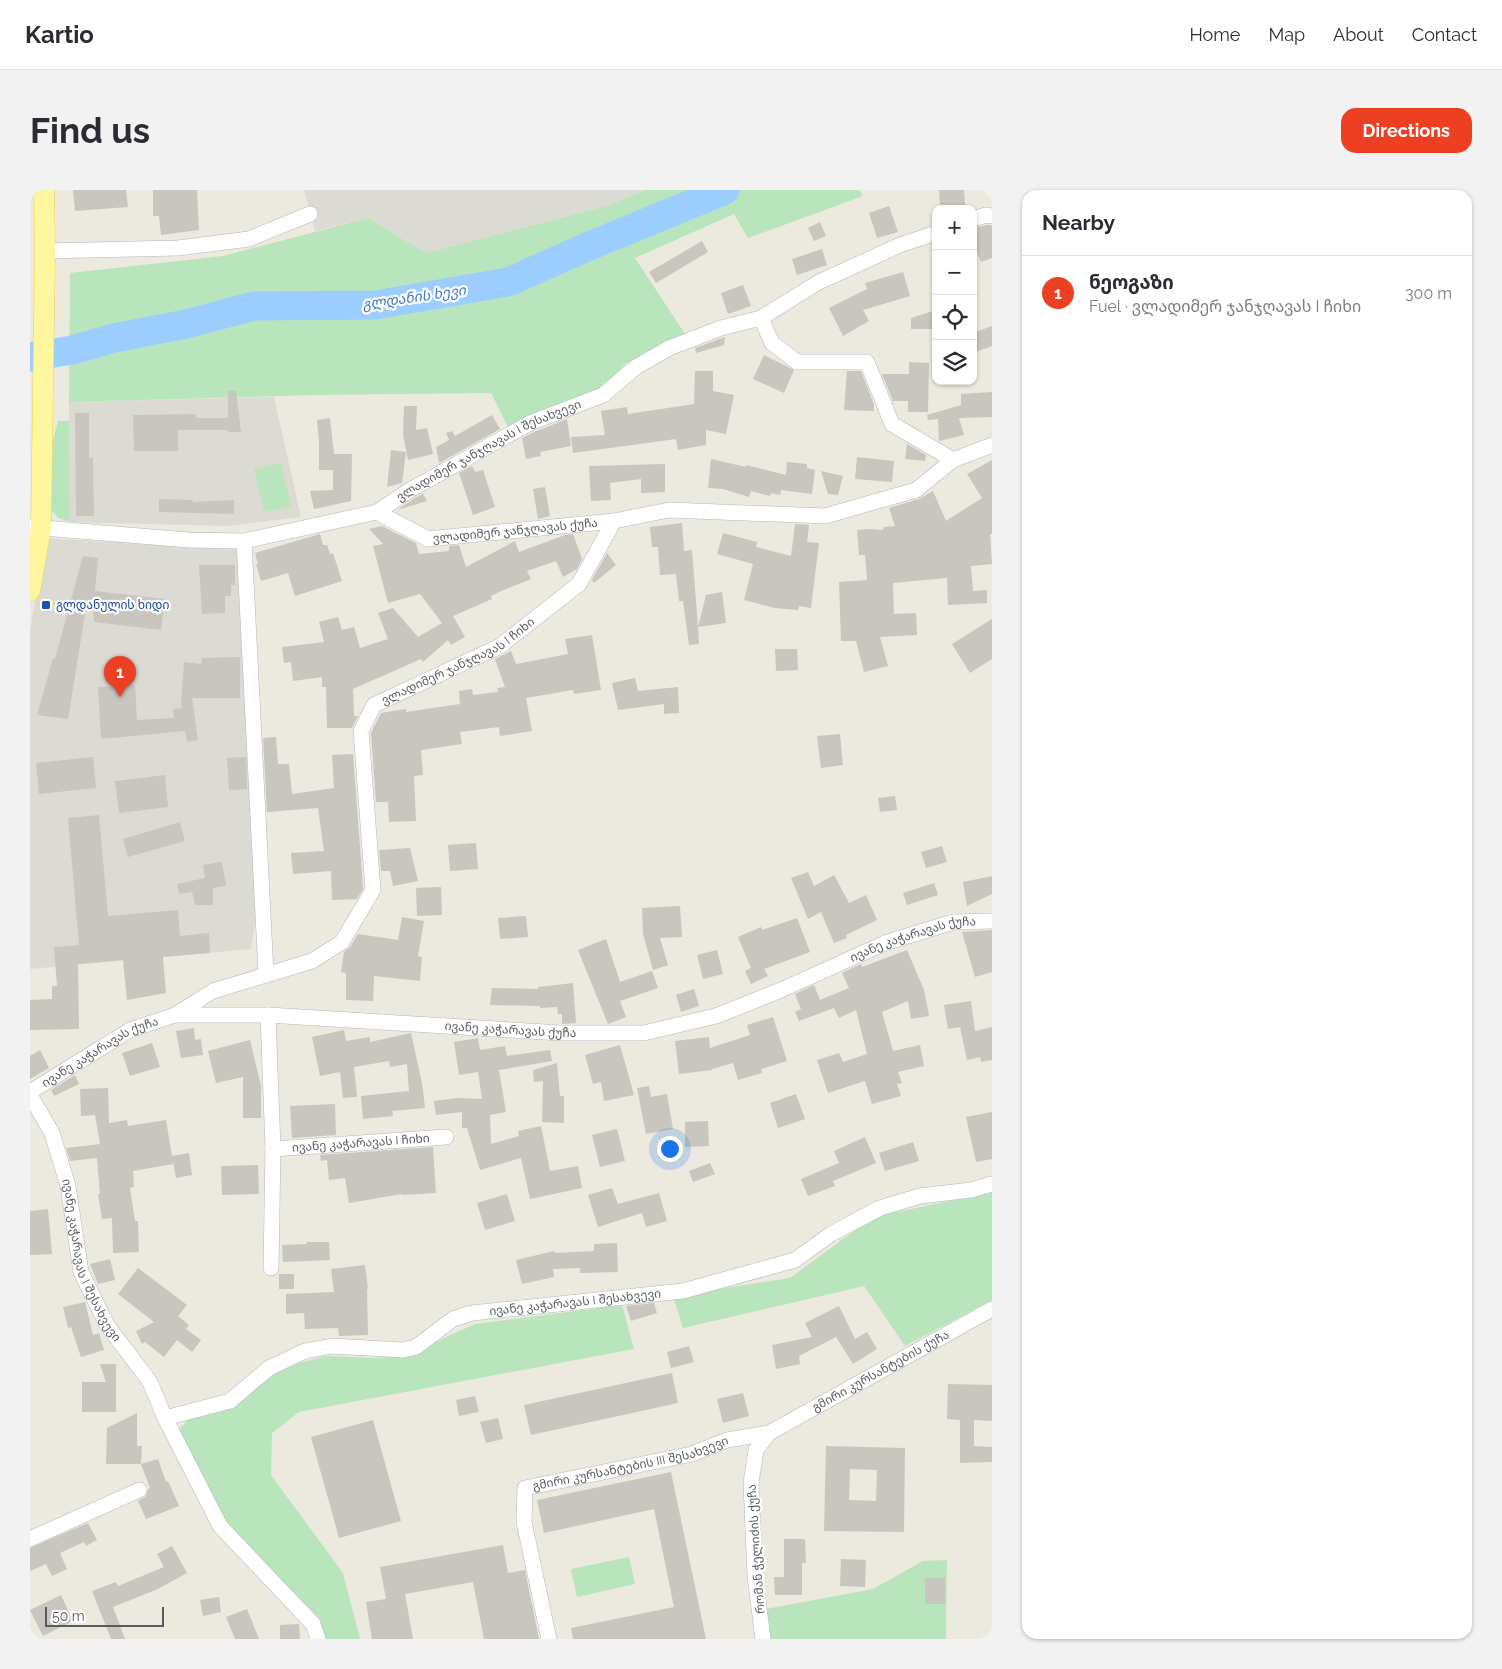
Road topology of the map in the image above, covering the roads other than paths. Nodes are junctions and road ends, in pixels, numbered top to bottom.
1 (44, 190) edge
2 (310, 214) dead end
3 (992, 216) edge
4 (977, 218) edge
5 (932, 234) edge
6 (45, 251) junction
7 (761, 318) junction
8 (992, 445) edge
9 (953, 460) junction
10 (377, 512) junction
11 (614, 521) junction
12 (35, 528) edge
13 (244, 541) junction
14 (30, 591) edge
15 (992, 920) edge
16 (266, 974) junction
17 (175, 1015) junction
18 (268, 1015) junction
19 (30, 1093) edge
20 (446, 1137) dead end
21 (273, 1149) junction
22 (992, 1184) edge
23 (271, 1268) dead end
24 (992, 1309) edge
25 (165, 1418) junction
26 (769, 1433) junction
27 (140, 1490) dead end
28 (30, 1539) edge
29 (318, 1639) edge
30 (549, 1639) edge
31 (763, 1639) edge

1 - 6 main road
2 - 6 street
3 - 4 street
5 - 7 street
6 - 12 main road
7 - 9 street
7 - 10 street, ვლადიმერ ჯანჯღავას I შესახვევი
8 - 9 street, ვლადიმერ ჯანჯღავას ქუჩა
9 - 11 street, ვლადიმერ ჯანჯღავას ქუჩა
10 - 11 street, ვლადიმერ ჯანჯღავას ქუჩა
10 - 13 street
11 - 16 street, ვლადიმერ ჯანჯღავას I ჩიხი
12 - 13 street
12 - 14 main road
13 - 16 street
15 - 18 street, ივანე კაჭარავას ქუჩა
16 - 17 street, ვლადიმერ ჯანჯღავას I ჩიხი
17 - 18 street, ივანე კაჭარავას ქუჩა
17 - 19 street, ივანე კაჭარავას ქუჩა
18 - 21 street, ივანე კაჭარავას I ჩიხი
19 - 25 street, ივანე კაჭარავას I შესახვევი
20 - 21 street, ივანე კაჭარავას I ჩიხი
21 - 23 street, ივანე კაჭარავას I ჩიხი
22 - 25 street, ივანე კაჭარავას I შესახვევი
24 - 26 street, გმირი კურსანტების ქუჩა
25 - 29 street, ივანე კაჭარავას I შესახვევი
26 - 30 street, გმირი კურსანტების III შესახვევი
26 - 31 street, რომან ჭელიძის ქუჩა
27 - 28 street

